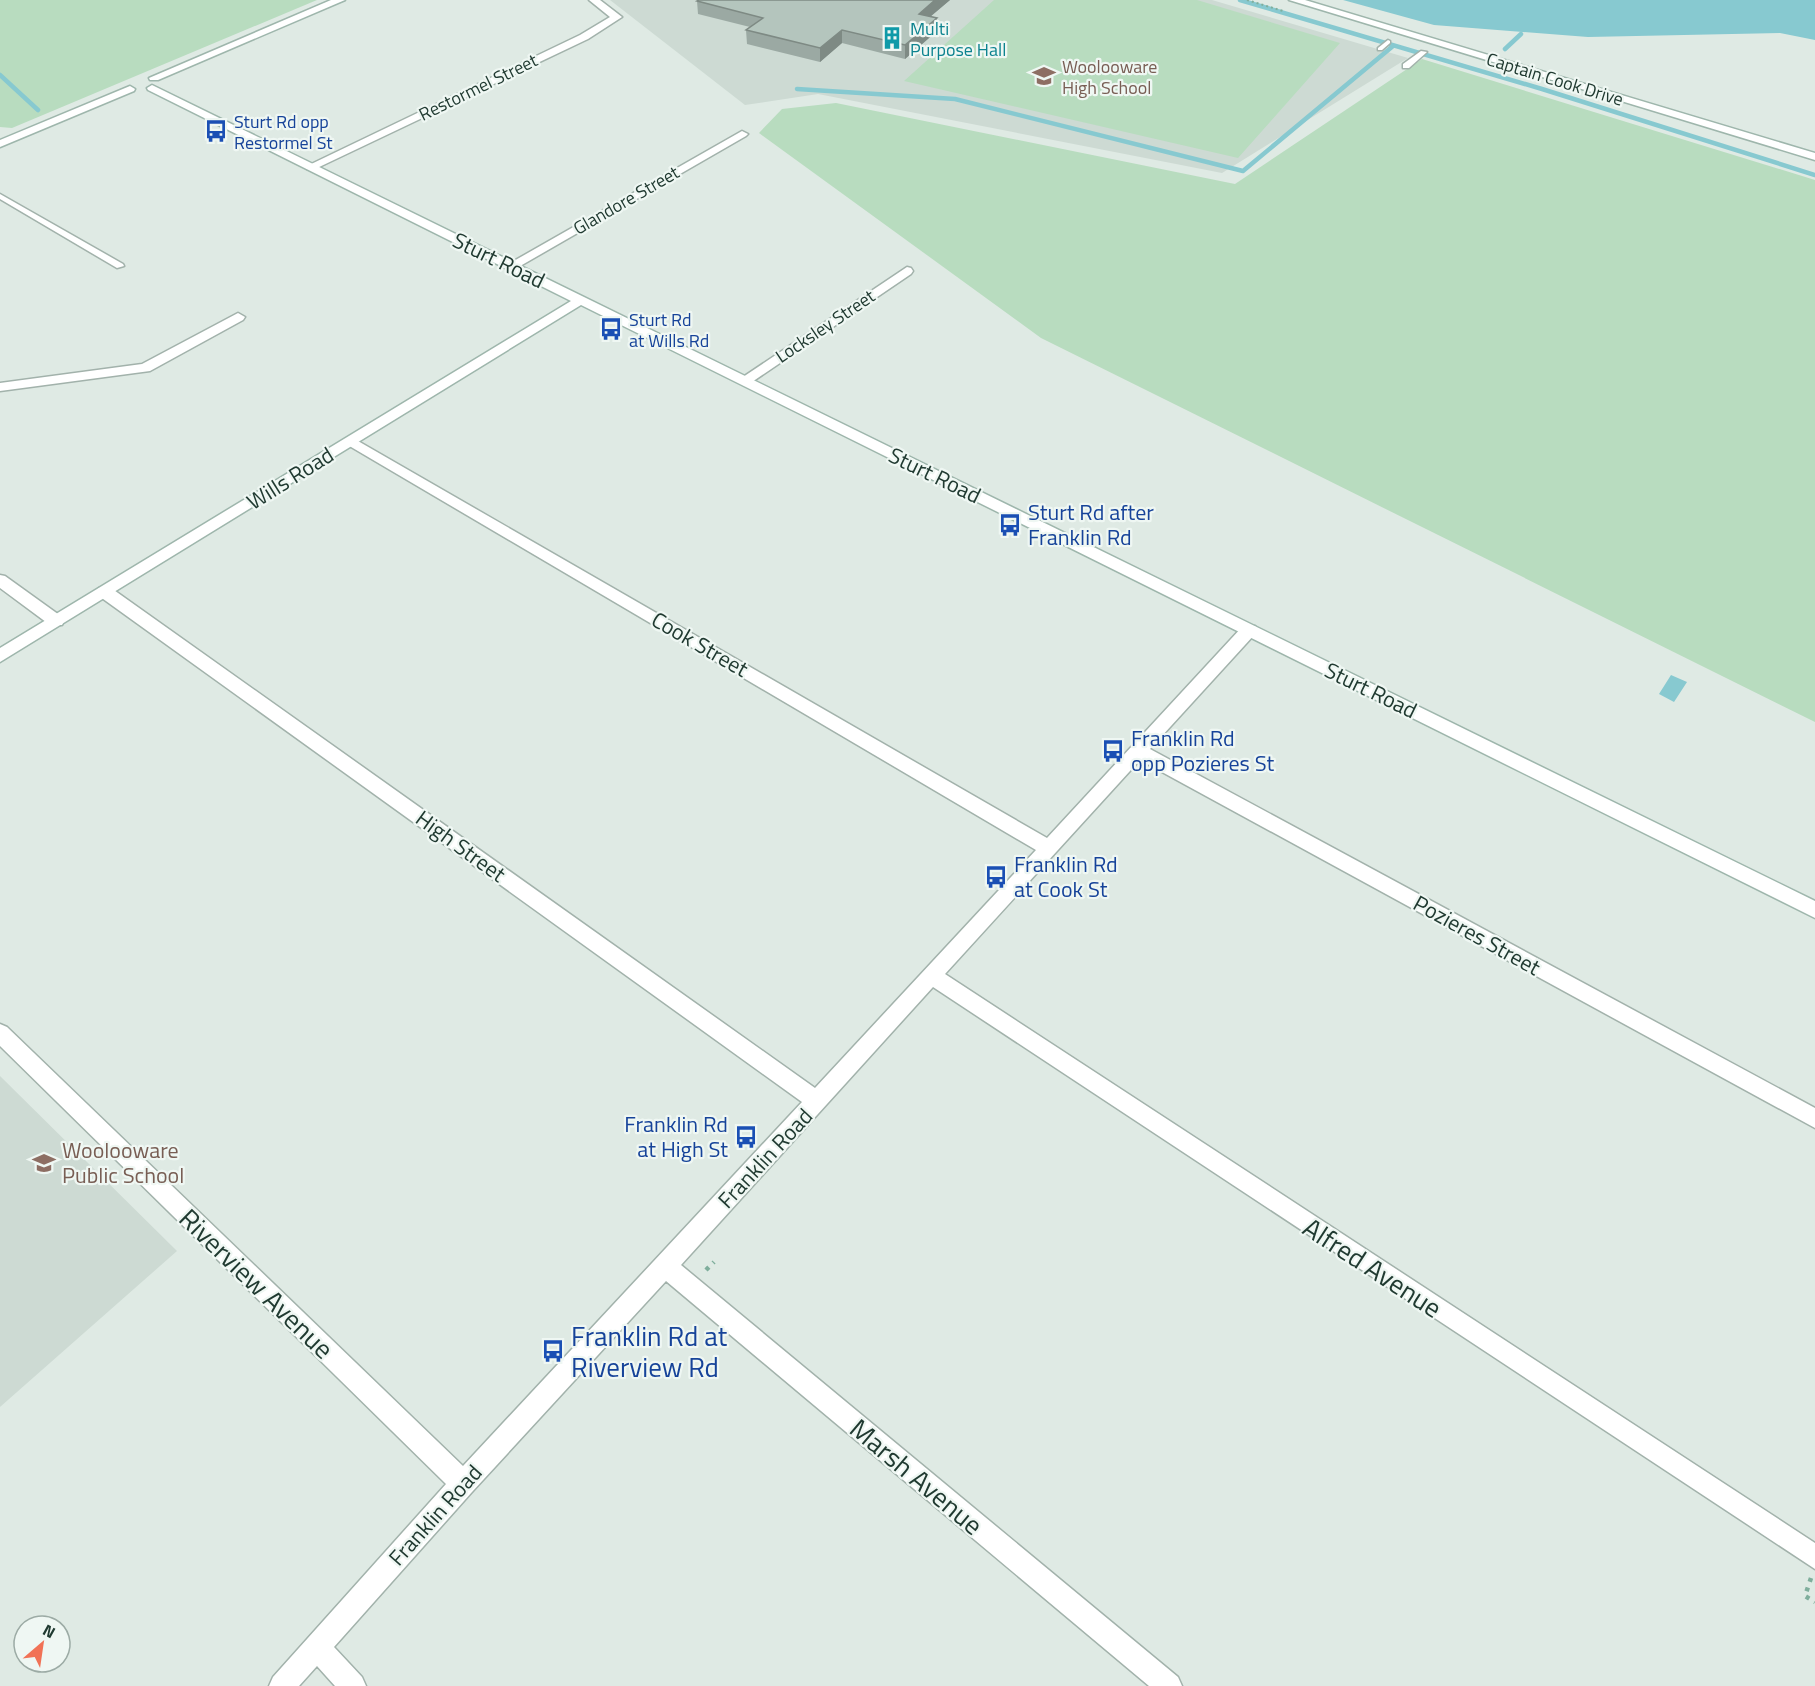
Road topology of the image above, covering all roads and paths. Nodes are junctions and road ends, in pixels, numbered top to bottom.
1 (340, 0) edge
2 (594, 0) edge
3 (1294, 0) edge
4 (1316, 0) edge
5 (1421, 54) dead end
6 (1406, 66) dead end
7 (147, 80) junction
8 (130, 89) junction
9 (742, 134) dead end
10 (0, 144) edge
11 (1815, 149) edge
12 (1815, 157) edge
13 (311, 167) junction
14 (0, 196) edge
15 (120, 266) dead end
16 (511, 266) junction
17 (907, 271) dead end
18 (581, 300) junction
19 (238, 317) dead end
20 (744, 381) junction
21 (0, 387) edge
22 (351, 441) junction
23 (0, 580) edge
24 (105, 592) junction
25 (56, 621) junction
26 (1249, 630) junction
27 (0, 656) edge
28 (1138, 751) junction
29 (1048, 848) junction
30 (1815, 910) edge
31 (932, 976) junction
32 (0, 1033) edge
33 (817, 1101) junction
34 (1815, 1119) edge
35 (665, 1266) junction
36 (463, 1483) junction
37 (1815, 1557) edge
38 (1805, 1596) dead end
39 (1815, 1602) edge
40 (317, 1647) junction
41 (282, 1686) edge
42 (353, 1686) edge
43 (1169, 1686) edge

1 - 7 street
2 - 13 street, Restormel Street
3 - 12 street, Captain Cook Drive
4 - 11 street, Captain Cook Drive
5 - 6 lane
7 - 8 street
7 - 8 street
7 - 13 street, Sturt Road
8 - 10 street
9 - 16 street, Glandore Street
13 - 16 street, Sturt Road
14 - 15 lane
16 - 18 street, Sturt Road
17 - 20 street, Locksley Street
18 - 20 street, Sturt Road
18 - 22 street, Wills Road
19 - 21 street
20 - 26 street, Sturt Road
22 - 24 street, Wills Road
22 - 29 street, Cook Street
23 - 25 street
24 - 25 street, Wills Road
24 - 33 street, High Street
25 - 27 street, Wills Road
26 - 28 street, Franklin Road
26 - 30 street, Sturt Road
28 - 29 street, Franklin Road
28 - 34 street, Pozieres Street
29 - 31 street, Franklin Road
31 - 33 street, Franklin Road
31 - 37 street, Alfred Avenue
32 - 36 street, Riverview Avenue
33 - 35 street, Franklin Road
35 - 36 street, Franklin Road
35 - 43 street, Marsh Avenue
36 - 40 street, Franklin Road
38 - 39 path
40 - 41 street, Franklin Road
40 - 42 street

